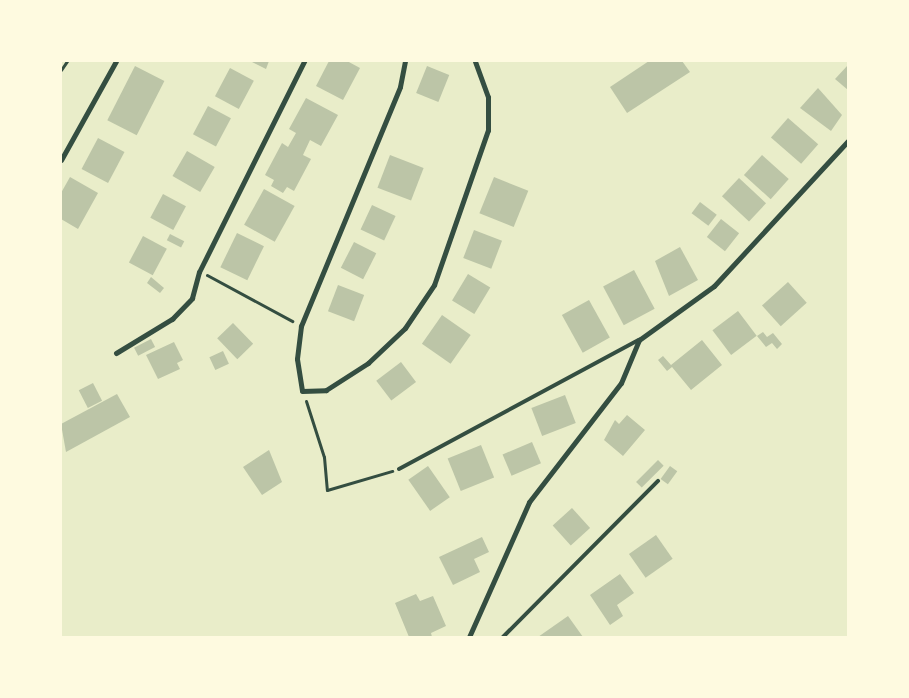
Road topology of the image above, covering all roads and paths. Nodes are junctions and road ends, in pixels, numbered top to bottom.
1 (67, 61) edge
2 (116, 61) edge
3 (304, 61) edge
4 (405, 61) edge
5 (475, 61) edge
6 (61, 70) edge
7 (848, 141) edge
8 (61, 160) edge
9 (199, 272) junction
10 (301, 326) junction
11 (639, 340) junction
12 (116, 353) dead end
13 (302, 391) junction
14 (399, 469) joint
15 (658, 481) dead end
16 (469, 637) edge
17 (503, 637) edge

1 - 6 path
2 - 8 street
3 - 9 street
4 - 10 street
5 - 13 street
7 - 11 street
9 - 10 path
9 - 12 street
10 - 13 street
11 - 14 lane
11 - 16 street
13 - 14 path
15 - 17 lane

